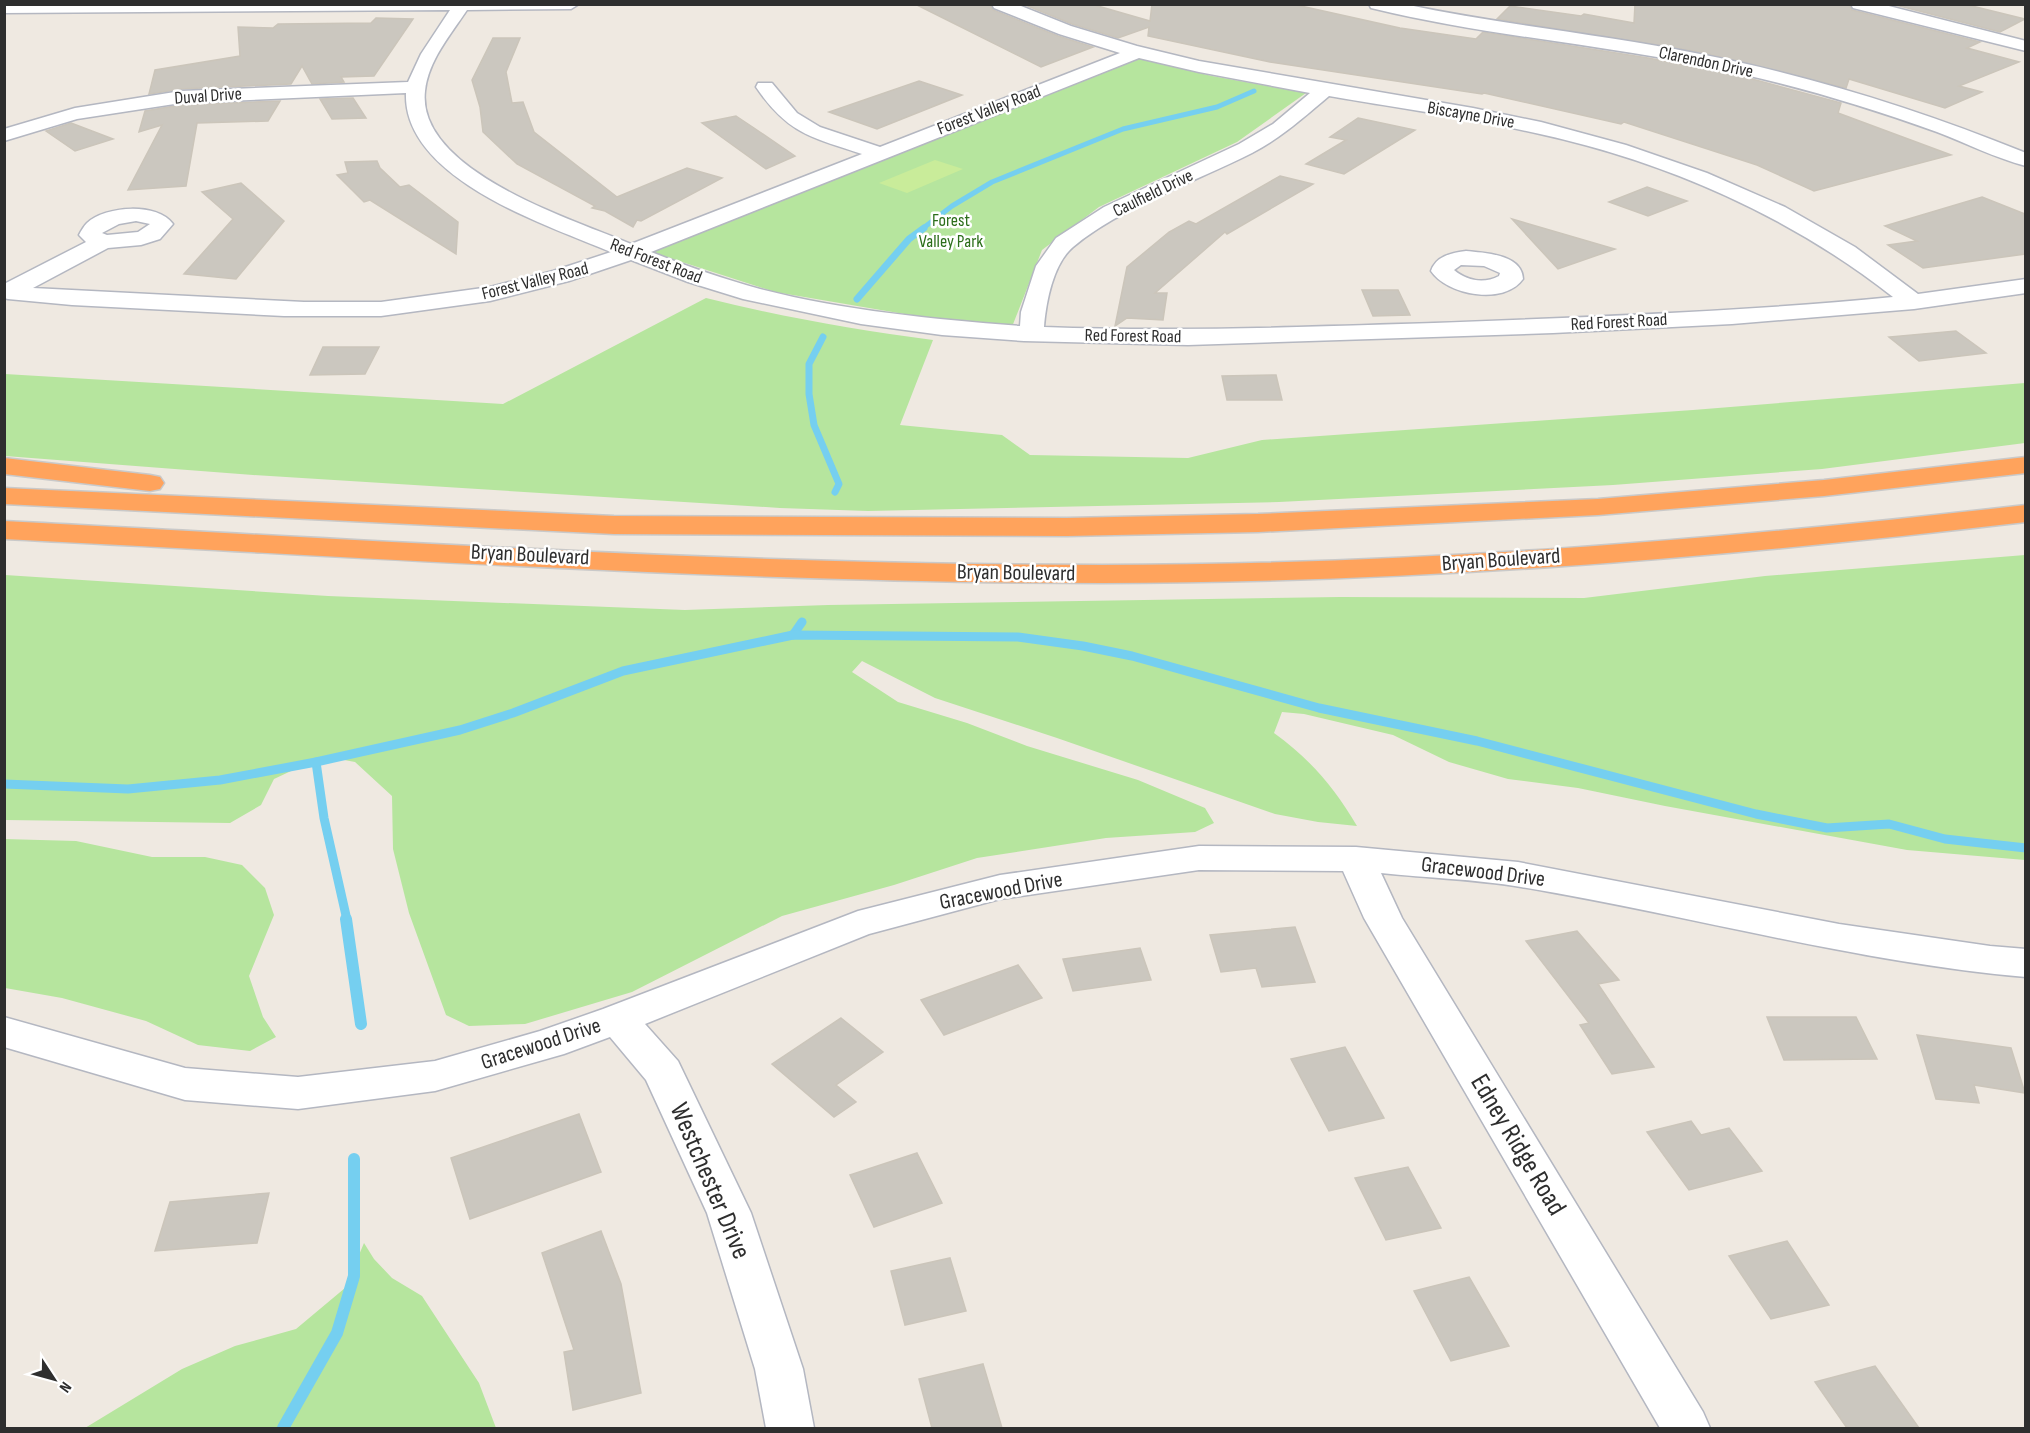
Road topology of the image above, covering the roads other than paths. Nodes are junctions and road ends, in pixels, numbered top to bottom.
1 (570, 4) edge
2 (1000, 4) edge
3 (1377, 4) edge
4 (1859, 4) edge
5 (461, 6) junction
6 (4, 8) edge
7 (2025, 46) edge
8 (1135, 53) junction
9 (416, 87) junction
10 (765, 87) dead end
11 (1323, 91) junction
12 (4, 135) edge
13 (879, 153) junction
14 (2025, 160) edge
15 (103, 242) dead end
16 (631, 252) junction
17 (2025, 286) edge
18 (1489, 287) dead end
19 (6, 291) edge
20 (1914, 302) junction
21 (1515, 328) junction
22 (1031, 333) junction
23 (2025, 465) edge
24 (4, 466) edge
25 (4, 496) edge
26 (2025, 513) edge
27 (614, 525) junction
28 (4, 530) edge
29 (1356, 859) junction
30 (2025, 963) edge
31 (617, 1019) junction
32 (4, 1032) edge
33 (790, 1428) edge
34 (1686, 1428) edge

1 - 5 street
2 - 8 street, Biscayne Drive
3 - 14 street, Clarendon Drive
4 - 7 street
5 - 6 street
5 - 9 street, Red Forest Road
8 - 11 street, Biscayne Drive
8 - 13 street, Forest Valley Road
9 - 12 street, Duval Drive
9 - 16 street, Red Forest Road
10 - 13 street
11 - 20 street, Biscayne Drive
11 - 22 street, Caulfield Drive
13 - 16 street, Forest Valley Road
15 - 19 street
16 - 19 street, Forest Valley Road
16 - 22 street, Red Forest Road
17 - 20 street, Red Forest Road
18 - 21 street
20 - 21 street, Red Forest Road
21 - 22 street, Red Forest Road
23 - 27 highway, Bryan Boulevard
24 - 27 highway
25 - 27 highway, Bryan Boulevard
26 - 28 highway, Bryan Boulevard
29 - 30 street, Gracewood Drive
29 - 31 street, Gracewood Drive
29 - 34 street, Edney Ridge Road
31 - 32 street, Gracewood Drive
31 - 33 street, Westchester Drive

